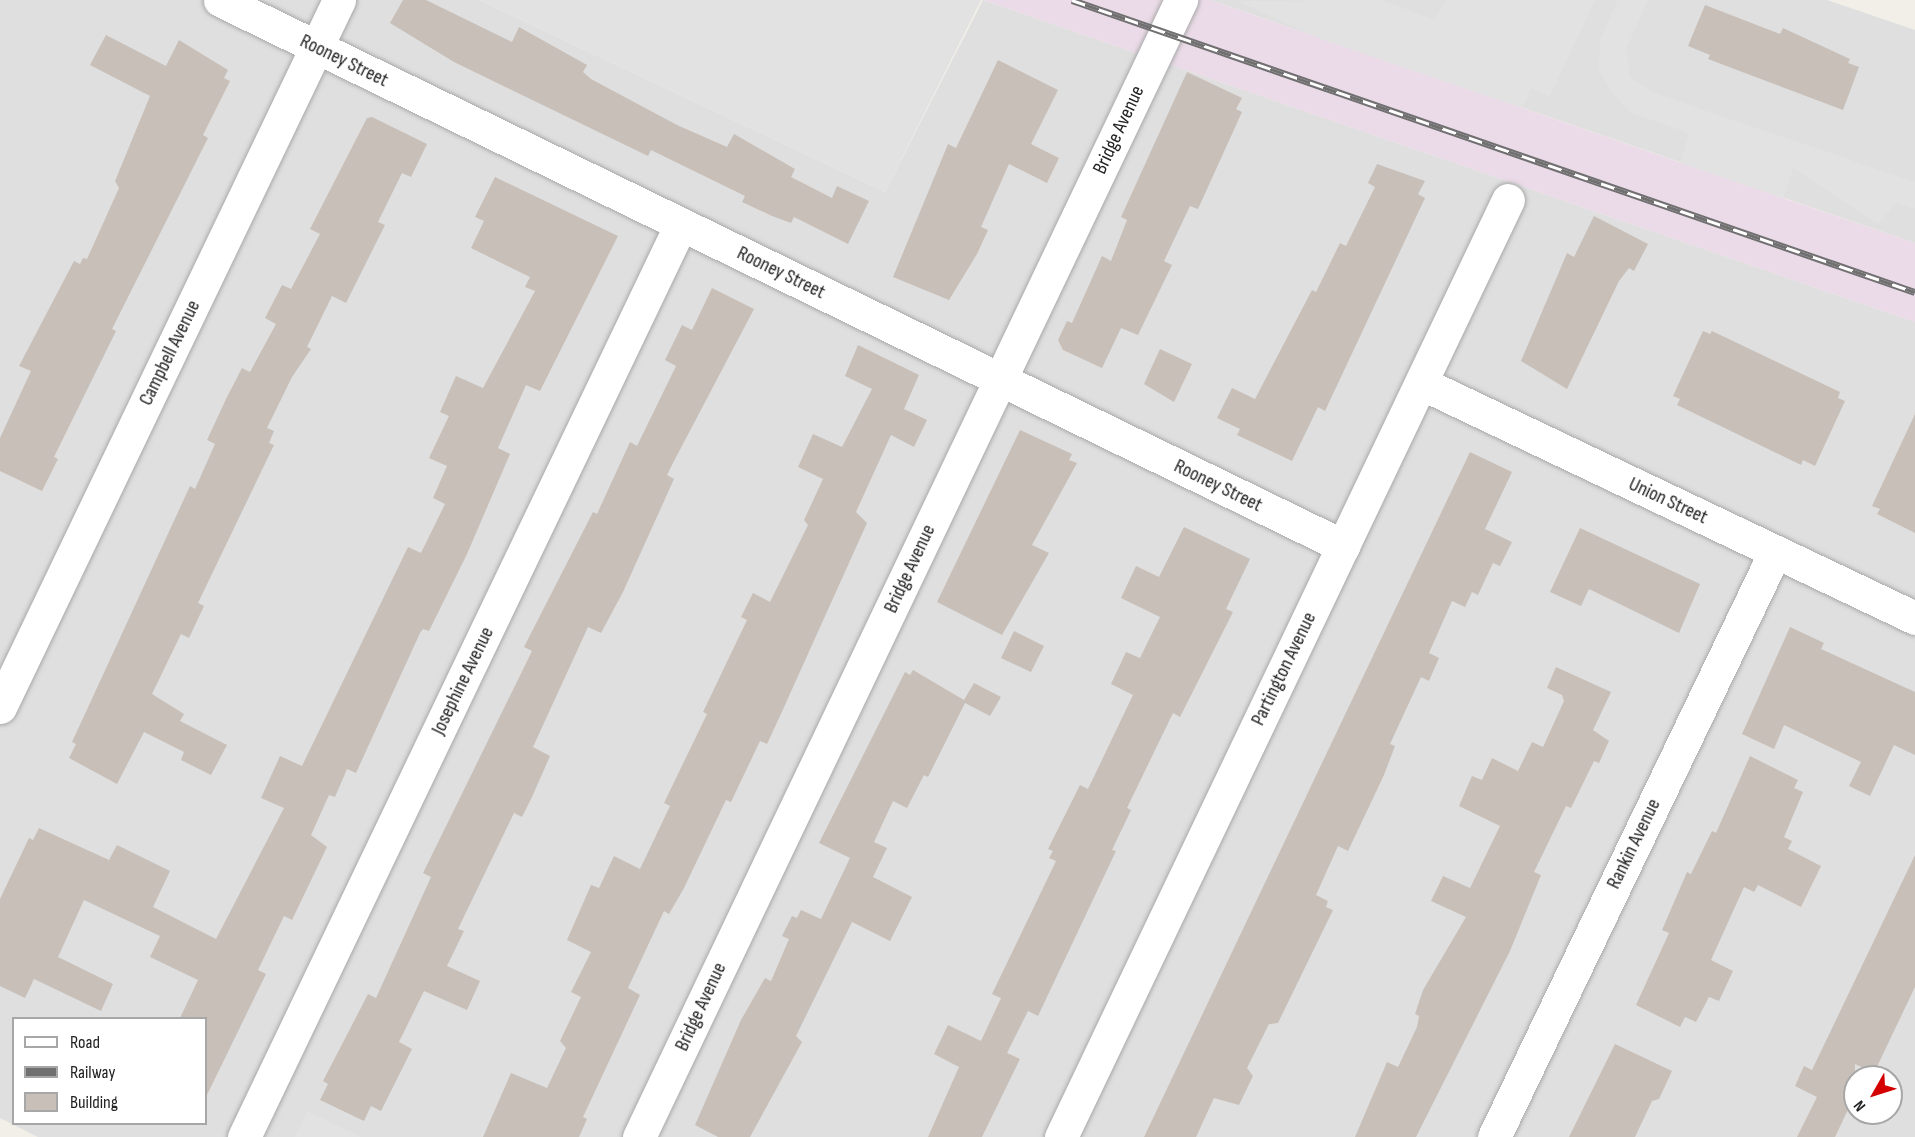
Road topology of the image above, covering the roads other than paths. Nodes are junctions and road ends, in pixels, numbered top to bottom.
1 (220, 0) edge
2 (339, 0) edge
3 (1181, 0) edge
4 (317, 47) junction
5 (1508, 200) dead end
6 (681, 224) junction
7 (1000, 380) junction
8 (1421, 383) junction
9 (1343, 546) junction
10 (1775, 552) junction
11 (1915, 618) edge
12 (0, 707) edge
13 (244, 1137) edge
14 (639, 1137) edge
15 (1061, 1137) edge
16 (1494, 1137) edge

1 - 4 street, Rooney Street
2 - 4 street, Campbell Avenue
3 - 7 street, Bridge Avenue
4 - 6 street, Rooney Street
4 - 12 street, Campbell Avenue
5 - 8 street, Partington Avenue
6 - 7 street, Rooney Street
6 - 13 street, Josephine Avenue
7 - 9 street, Rooney Street
7 - 14 street, Bridge Avenue
8 - 9 street, Partington Avenue
8 - 10 street, Union Street
9 - 15 street, Partington Avenue
10 - 11 street, Union Street
10 - 16 street, Rankin Avenue

